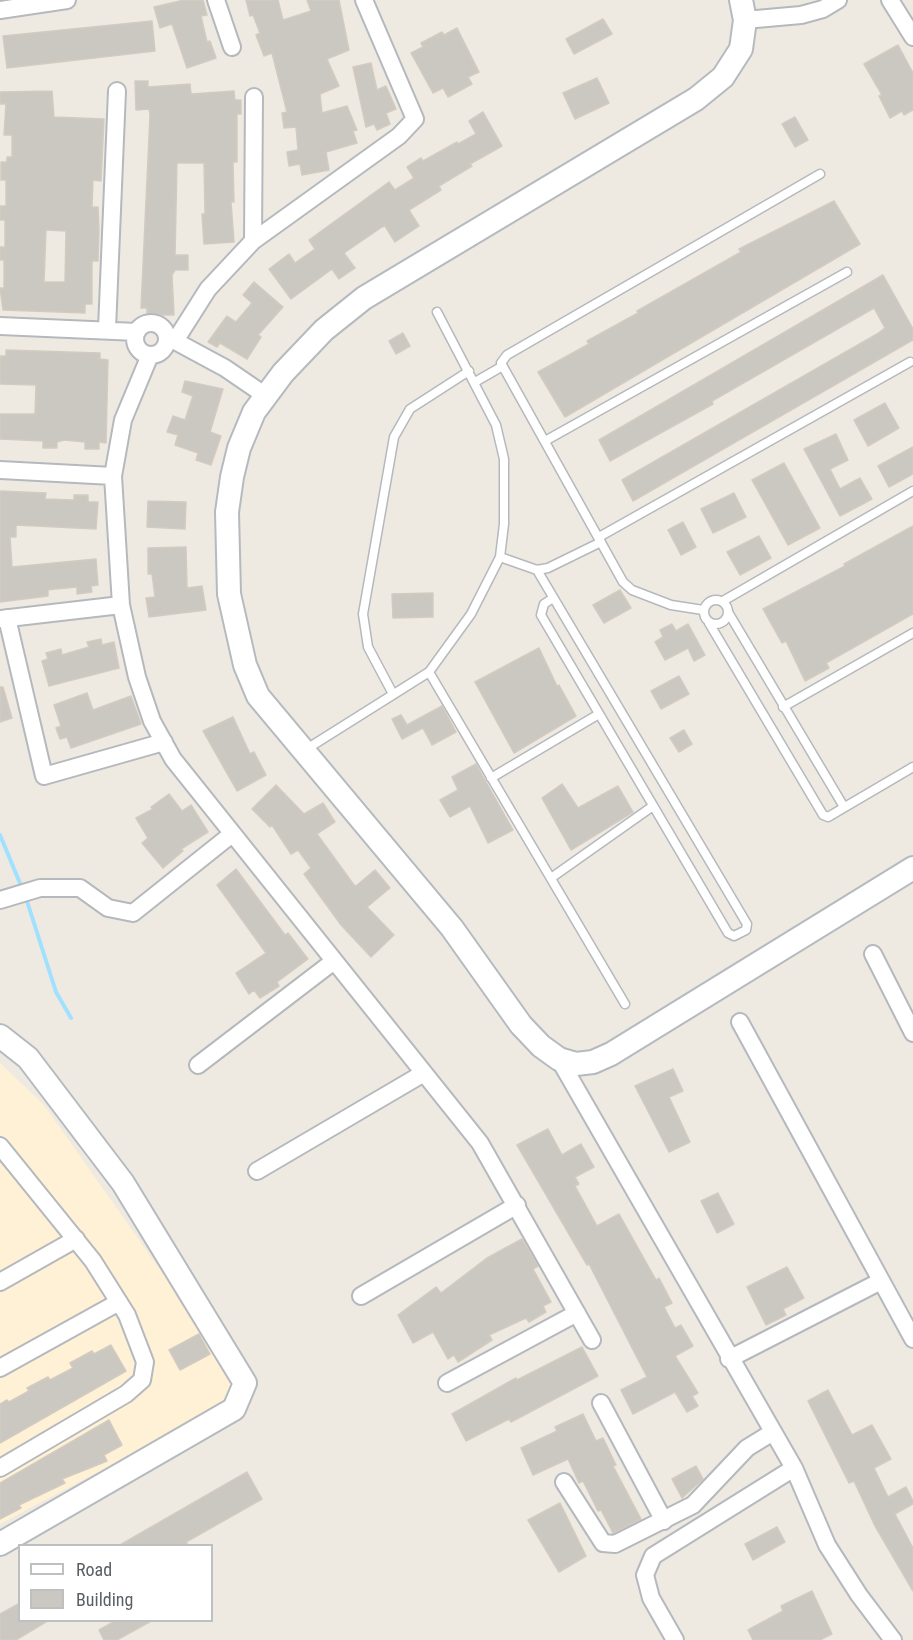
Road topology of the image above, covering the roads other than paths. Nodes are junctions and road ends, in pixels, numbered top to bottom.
1 (67, 0) edge
2 (216, 0) edge
3 (363, 0) edge
4 (838, 0) edge
5 (890, 0) edge
6 (0, 10) edge
7 (743, 10) edge
8 (913, 37) edge
9 (232, 47) dead end
10 (117, 91) dead end
11 (254, 97) dead end
12 (820, 174) dead end
13 (253, 241) junction
14 (847, 272) dead end
15 (437, 312) dead end
16 (0, 326) edge
17 (107, 329) junction
18 (136, 332) junction
19 (171, 340) junction
20 (150, 355) junction
21 (910, 362) dead end
22 (501, 367) junction
23 (468, 371) junction
24 (475, 382) junction
25 (266, 396) junction
26 (545, 441) junction
27 (0, 470) edge
28 (112, 476) junction
29 (913, 491) edge
30 (600, 539) junction
31 (500, 557) junction
32 (537, 570) junction
33 (554, 598) junction
34 (723, 601) junction
35 (121, 605) junction
36 (703, 610) junction
37 (728, 612) junction
38 (4, 619) edge
39 (710, 622) junction
40 (913, 633) edge
41 (429, 672) junction
42 (393, 694) junction
43 (783, 707) junction
44 (599, 714) junction
45 (164, 742) junction
46 (302, 752) junction
47 (913, 767) edge
48 (492, 778) junction
49 (653, 806) junction
50 (844, 807) junction
51 (232, 834) junction
52 (913, 868) edge
53 (551, 878) junction
54 (0, 900) edge
55 (873, 954) dead end
56 (334, 961) junction
57 (625, 1004) dead end
58 (740, 1022) dead end
59 (913, 1033) edge
60 (0, 1036) edge
61 (559, 1059) junction
62 (198, 1065) dead end
63 (424, 1073) junction
64 (0, 1146) edge
65 (257, 1172) dead end
66 (517, 1205) junction
67 (76, 1239) junction
68 (881, 1281) junction
69 (0, 1282) edge
70 (361, 1296) dead end
71 (119, 1302) junction
72 (577, 1313) junction
73 (913, 1339) edge
74 (592, 1340) dead end
75 (729, 1359) junction
76 (0, 1368) edge
77 (447, 1383) dead end
78 (601, 1403) dead end
79 (773, 1432) junction
80 (0, 1468) edge
81 (794, 1468) junction
82 (564, 1482) dead end
83 (664, 1521) junction
84 (0, 1544) edge
85 (675, 1640) edge
86 (893, 1640) edge

1 - 6 street
2 - 9 street
3 - 13 street
4 - 7 street
5 - 8 street
7 - 25 street
10 - 17 street
11 - 13 street
12 - 22 lane
13 - 19 street
14 - 26 lane
15 - 23 lane
16 - 17 street
17 - 18 street
18 - 19 street
18 - 20 street
19 - 20 street
19 - 25 street
20 - 28 street
21 - 30 lane
22 - 24 lane
22 - 26 lane
23 - 24 lane
23 - 42 lane
24 - 31 lane
25 - 46 street
26 - 30 lane
27 - 28 street
28 - 35 street
29 - 34 lane
30 - 32 lane
30 - 36 lane
31 - 32 lane
31 - 41 lane
32 - 33 lane
33 - 44 lane
33 - 49 lane
34 - 36 lane
34 - 37 lane
35 - 38 street
35 - 45 street
36 - 39 lane
37 - 39 lane
37 - 43 lane
38 - 45 street
39 - 50 lane
40 - 43 lane
41 - 42 lane
41 - 48 lane
42 - 46 lane
43 - 50 lane
44 - 48 lane
44 - 49 lane
45 - 51 street
46 - 61 street
47 - 50 lane
48 - 53 lane
49 - 53 lane
51 - 54 street
51 - 56 street
52 - 61 street
53 - 57 lane
55 - 59 street
56 - 62 street
56 - 63 street
58 - 68 street
60 - 84 street
61 - 75 street
63 - 65 street
63 - 66 street
64 - 67 street
66 - 70 street
66 - 72 street
67 - 69 street
67 - 71 street
68 - 73 street
68 - 75 street
71 - 76 street
71 - 80 street
72 - 74 street
72 - 77 street
75 - 79 street
78 - 83 street
79 - 81 street
79 - 83 street
81 - 85 street
81 - 86 street
82 - 83 street

